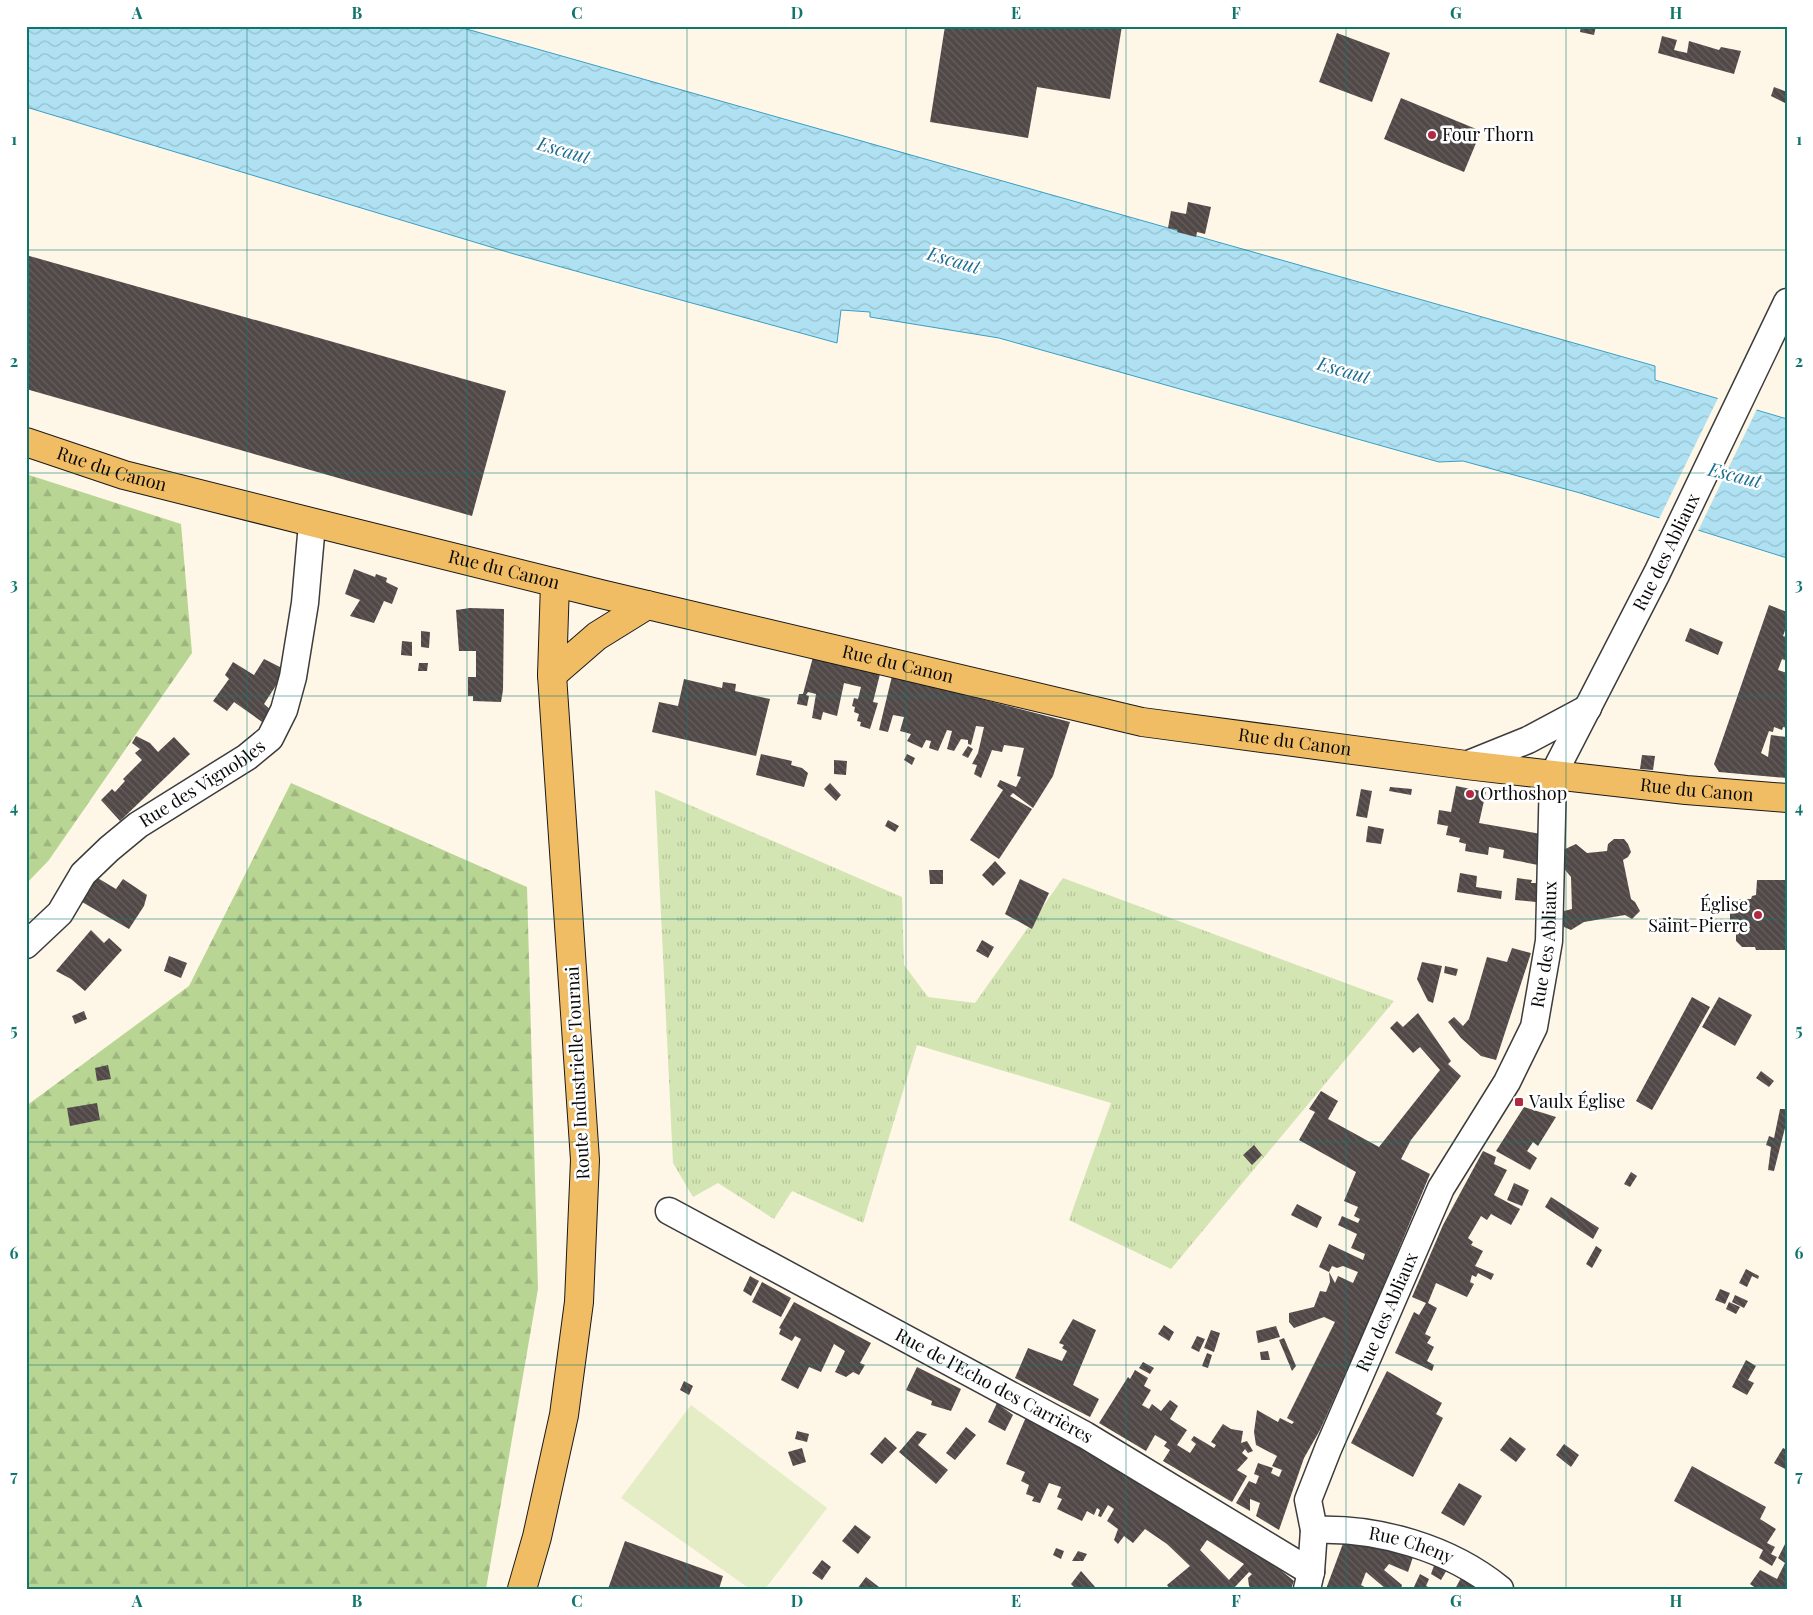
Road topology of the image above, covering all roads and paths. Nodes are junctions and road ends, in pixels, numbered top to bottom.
1 (1787, 302) edge
2 (26, 442) edge
3 (315, 523) junction
4 (555, 582) junction
5 (648, 605) junction
6 (552, 675) junction
7 (1588, 708) junction
8 (1466, 765) junction
9 (1553, 775) junction
10 (1787, 798) edge
11 (26, 944) edge
12 (669, 1211) dead end
13 (1314, 1530) junction
14 (1309, 1580) edge
15 (522, 1589) edge
16 (1500, 1589) edge

1 - 7 street, Rue des Abliaux
2 - 3 main road, Rue du Canon
3 - 4 main road, Rue du Canon
3 - 11 street, Rue des Vignobles
4 - 5 main road, Rue du Canon
4 - 6 main road, Route Industrielle Tournai
5 - 6 main road
5 - 8 main road, Rue du Canon
6 - 15 main road, Route Industrielle Tournai
7 - 8 street
7 - 9 street, Rue des Abliaux
8 - 9 main road, Rue du Canon
9 - 10 main road, Rue du Canon
9 - 13 street, Rue des Abliaux
12 - 14 street, Rue de l'Echo des Carrières
13 - 14 street, Rue des Abliaux
13 - 16 street, Rue Cheny

